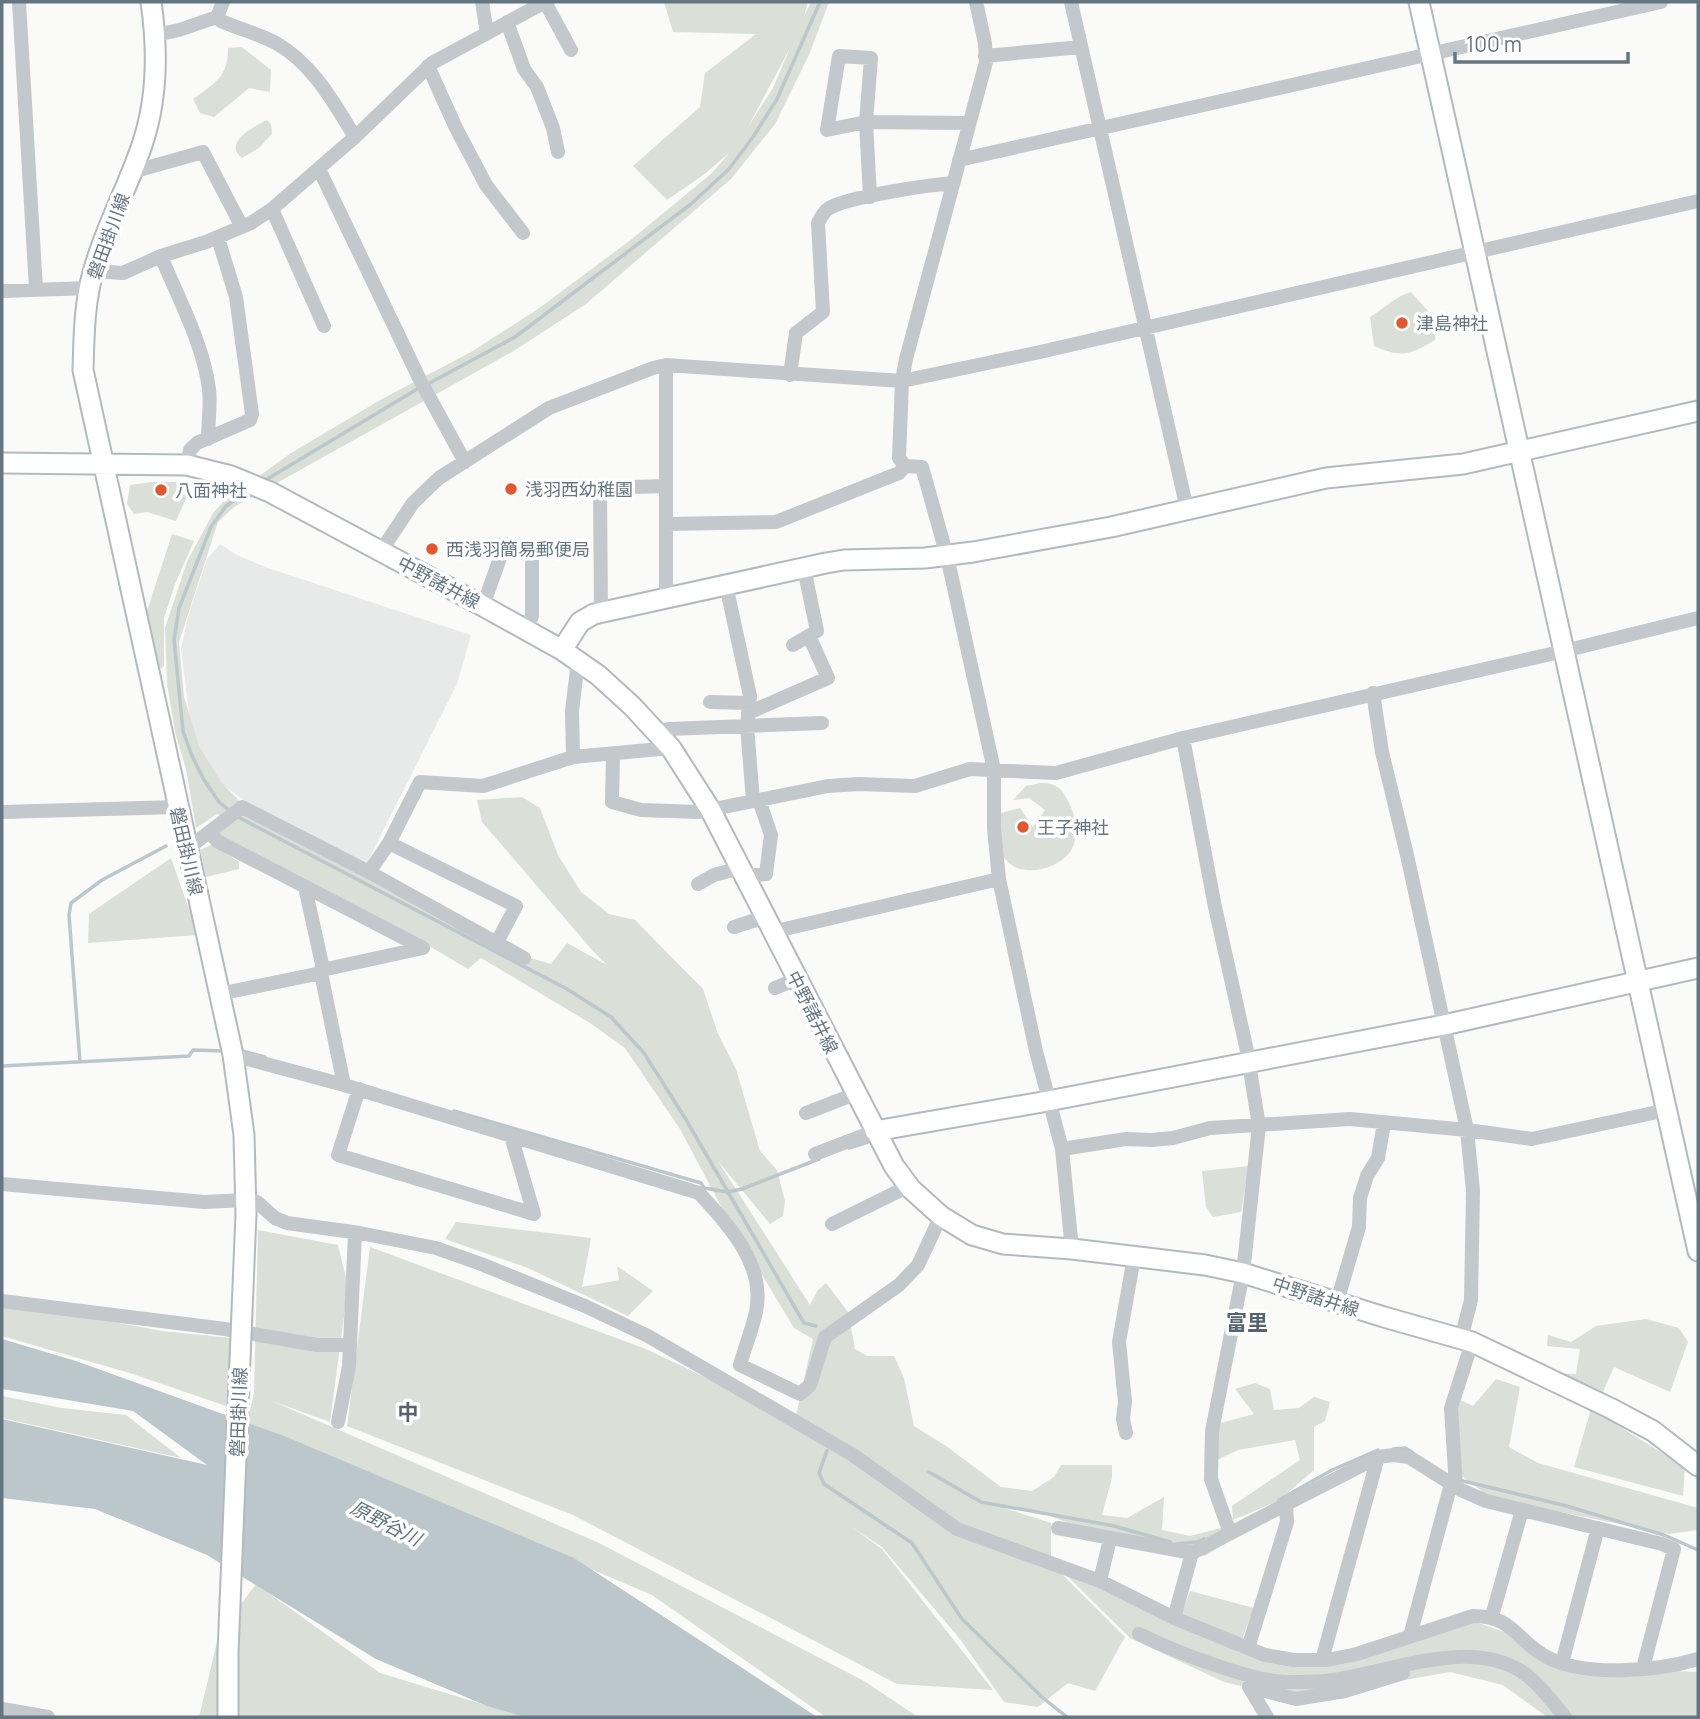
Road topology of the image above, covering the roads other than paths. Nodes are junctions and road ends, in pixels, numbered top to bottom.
1 (19, 2) edge
2 (151, 2) edge
3 (223, 2) edge
4 (482, 2) edge
5 (545, 2) edge
6 (976, 2) edge
7 (1071, 2) edge
8 (1419, 2) edge
9 (1661, 2) edge
10 (217, 17) junction
11 (507, 22) junction
12 (487, 33) junction
13 (156, 35) junction
14 (1081, 47) junction
15 (571, 50) dead end
16 (1431, 54) junction
17 (985, 56) junction
18 (428, 66) junction
19 (866, 122) junction
20 (969, 123) junction
21 (1100, 128) junction
22 (355, 137) junction
23 (558, 152) dead end
24 (959, 160) junction
25 (319, 169) junction
26 (132, 172) junction
27 (953, 183) junction
28 (870, 197) junction
29 (1698, 201) edge
30 (272, 209) junction
31 (242, 227) junction
32 (523, 233) dead end
33 (218, 238) junction
34 (1477, 253) junction
35 (161, 256) junction
36 (91, 280) junction
37 (36, 289) junction
38 (2, 291) edge
39 (324, 326) dead end
40 (1145, 327) junction
41 (666, 365) junction
42 (790, 374) junction
43 (902, 381) junction
44 (1698, 411) edge
45 (208, 439) junction
46 (1518, 452) junction
47 (465, 462) junction
48 (2, 463) edge
49 (102, 464) junction
50 (187, 465) junction
51 (905, 466) junction
52 (666, 486) junction
53 (1187, 509) junction
54 (666, 524) junction
55 (505, 544) dead end
56 (381, 551) junction
57 (947, 556) junction
58 (533, 560) dead end
59 (804, 568) junction
60 (726, 585) junction
61 (666, 598) junction
62 (483, 606) junction
63 (601, 613) junction
64 (1698, 618) edge
65 (526, 630) junction
66 (809, 636) junction
67 (793, 645) dead end
68 (1564, 651) junction
69 (570, 656) junction
70 (1373, 693) junction
71 (710, 702) dead end
72 (748, 714) junction
73 (822, 723) dead end
74 (1184, 738) junction
75 (664, 740) junction
76 (613, 754) junction
77 (573, 757) junction
78 (994, 771) junction
79 (756, 800) junction
80 (177, 807) junction
81 (710, 809) junction
82 (2, 812) edge
83 (209, 832) junction
84 (389, 843) junction
85 (187, 849) junction
86 (369, 872) junction
87 (742, 872) junction
88 (999, 880) junction
89 (698, 884) dead end
90 (305, 887) junction
91 (768, 924) junction
92 (734, 927) dead end
93 (496, 943) junction
94 (524, 957) dead end
95 (1698, 968) edge
96 (321, 971) junction
97 (797, 979) junction
98 (1639, 980) junction
99 (775, 988) dead end
100 (219, 994) junction
101 (1444, 1025) junction
102 (233, 1055) junction
103 (1248, 1062) junction
104 (344, 1085) junction
105 (359, 1089) junction
106 (855, 1094) junction
107 (1048, 1101) junction
108 (1667, 1110) junction
109 (806, 1113) dead end
110 (1384, 1123) junction
111 (1259, 1126) junction
112 (1467, 1130) junction
113 (875, 1131) junction
114 (511, 1136) junction
115 (1062, 1149) junction
116 (815, 1154) dead end
117 (2, 1184) edge
118 (909, 1186) junction
119 (246, 1207) junction
120 (940, 1216) junction
121 (832, 1224) dead end
122 (355, 1233) junction
123 (1072, 1249) junction
124 (1698, 1251) edge
125 (1134, 1257) junction
126 (1243, 1273) junction
127 (2, 1301) edge
128 (1337, 1302) junction
129 (1466, 1341) junction
130 (350, 1345) junction
131 (338, 1422) dead end
132 (1126, 1433) dead end
133 (1378, 1457) junction
134 (1698, 1466) edge
135 (1453, 1486) junction
136 (1286, 1505) junction
137 (1522, 1510) junction
138 (1058, 1528) dead end
139 (1598, 1528) junction
140 (1229, 1530) junction
141 (1110, 1539) junction
142 (1192, 1553) junction
143 (1100, 1581) junction
144 (1492, 1616) junction
145 (1174, 1618) junction
146 (1139, 1634) dead end
147 (1410, 1636) junction
148 (1248, 1648) junction
149 (1441, 1659) junction
150 (1698, 1659) edge
151 (1322, 1660) junction
152 (1562, 1663) junction
153 (1643, 1668) junction
154 (2, 1709) edge
155 (48, 1717) edge
156 (228, 1717) edge
157 (1267, 1717) edge
158 (1565, 1717) edge

1 - 37 street
2 - 13 main road, 磐田掛川線
3 - 10 street
4 - 12 street
5 - 11 street
5 - 15 street
6 - 17 street
7 - 14 street
8 - 16 main road
9 - 16 street
10 - 13 street
10 - 22 street
11 - 12 street
11 - 23 street
12 - 18 street
13 - 26 main road, 磐田掛川線
14 - 17 street
14 - 21 street
16 - 21 street
16 - 34 main road
17 - 20 street
18 - 22 street
18 - 32 street
19 - 19 street
19 - 20 street
19 - 28 street
20 - 24 street
21 - 24 street
21 - 40 street
22 - 25 street
24 - 27 street
25 - 30 street
25 - 47 street
26 - 31 street
26 - 36 main road, 磐田掛川線
27 - 28 street
27 - 43 street
28 - 42 street
29 - 34 street
30 - 31 street
30 - 39 street
31 - 33 street
33 - 35 street
33 - 45 street
34 - 40 street
34 - 46 main road
35 - 36 street
35 - 45 street
36 - 37 street
36 - 49 main road, 磐田掛川線
37 - 38 street
40 - 43 street
40 - 53 street
41 - 42 street
41 - 47 street
41 - 52 street
42 - 43 street
43 - 51 street
44 - 46 main road
45 - 50 street
46 - 53 main road
46 - 68 main road
47 - 56 street
48 - 49 main road, 中野諸井線
49 - 50 main road, 中野諸井線
49 - 80 main road, 磐田掛川線
50 - 56 main road, 中野諸井線
51 - 54 street
51 - 57 street
52 - 54 street
52 - 63 street
53 - 57 main road
54 - 61 street
55 - 62 street
56 - 62 main road, 中野諸井線
57 - 59 main road
57 - 78 street
58 - 65 street
59 - 60 main road
59 - 66 street
60 - 61 main road
60 - 72 street
61 - 63 main road
62 - 65 main road, 中野諸井線
63 - 69 main road
64 - 68 street
65 - 69 main road, 中野諸井線
66 - 67 street
66 - 72 street
68 - 70 street
68 - 98 main road
69 - 75 main road, 中野諸井線
69 - 77 street
70 - 74 street
70 - 101 street
71 - 72 street
72 - 73 street
72 - 75 street
72 - 79 street
74 - 78 street
74 - 103 street
75 - 76 street
75 - 81 main road, 中野諸井線
76 - 77 street
76 - 81 street
77 - 84 street
78 - 79 street
78 - 88 street
79 - 81 street
79 - 87 street
80 - 82 street
80 - 85 main road, 磐田掛川線
81 - 87 main road, 中野諸井線
83 - 85 street
83 - 86 street
83 - 90 street
84 - 86 street
84 - 93 street
85 - 100 main road, 磐田掛川線
86 - 93 street
87 - 89 street
87 - 91 main road, 中野諸井線
88 - 91 street
88 - 107 street
90 - 96 street
90 - 96 street
91 - 92 street
91 - 97 main road, 中野諸井線
93 - 94 street
95 - 98 main road
96 - 100 street
96 - 104 street
97 - 99 street
97 - 106 main road, 中野諸井線
98 - 101 main road
98 - 108 main road
100 - 102 main road, 磐田掛川線
101 - 103 main road
101 - 112 street
102 - 104 street
102 - 119 main road, 磐田掛川線
103 - 107 main road
103 - 111 street
104 - 105 street
105 - 114 street
105 - 114 street
106 - 109 street
106 - 113 main road, 中野諸井線
107 - 113 main road
107 - 115 street
108 - 112 street
108 - 124 main road
110 - 111 street
110 - 112 street
110 - 128 street
111 - 115 street
111 - 126 street
112 - 129 street
113 - 116 street
113 - 118 main road, 中野諸井線
114 - 120 street
115 - 123 street
117 - 119 street
118 - 120 main road, 中野諸井線
118 - 121 street
119 - 122 street
119 - 156 main road, 磐田掛川線, bridge
120 - 123 main road, 中野諸井線
122 - 130 street
122 - 143 street
123 - 125 main road, 中野諸井線
125 - 126 main road, 中野諸井線
125 - 132 street
126 - 128 main road, 中野諸井線
126 - 140 street
127 - 130 street
128 - 129 main road, 中野諸井線
129 - 134 main road, 中野諸井線
129 - 135 street
130 - 131 street
133 - 135 street
133 - 136 street
133 - 151 street
135 - 137 street
135 - 147 street
136 - 140 street
136 - 148 street
137 - 139 street
137 - 144 street
138 - 141 street
139 - 152 street
139 - 153 street
140 - 142 street
141 - 142 street
141 - 143 street
142 - 145 street
143 - 145 street
144 - 147 street
144 - 152 street
145 - 148 street
146 - 149 street
147 - 151 street
148 - 151 street
149 - 157 street
149 - 158 street
150 - 153 street
152 - 153 street
154 - 155 street

